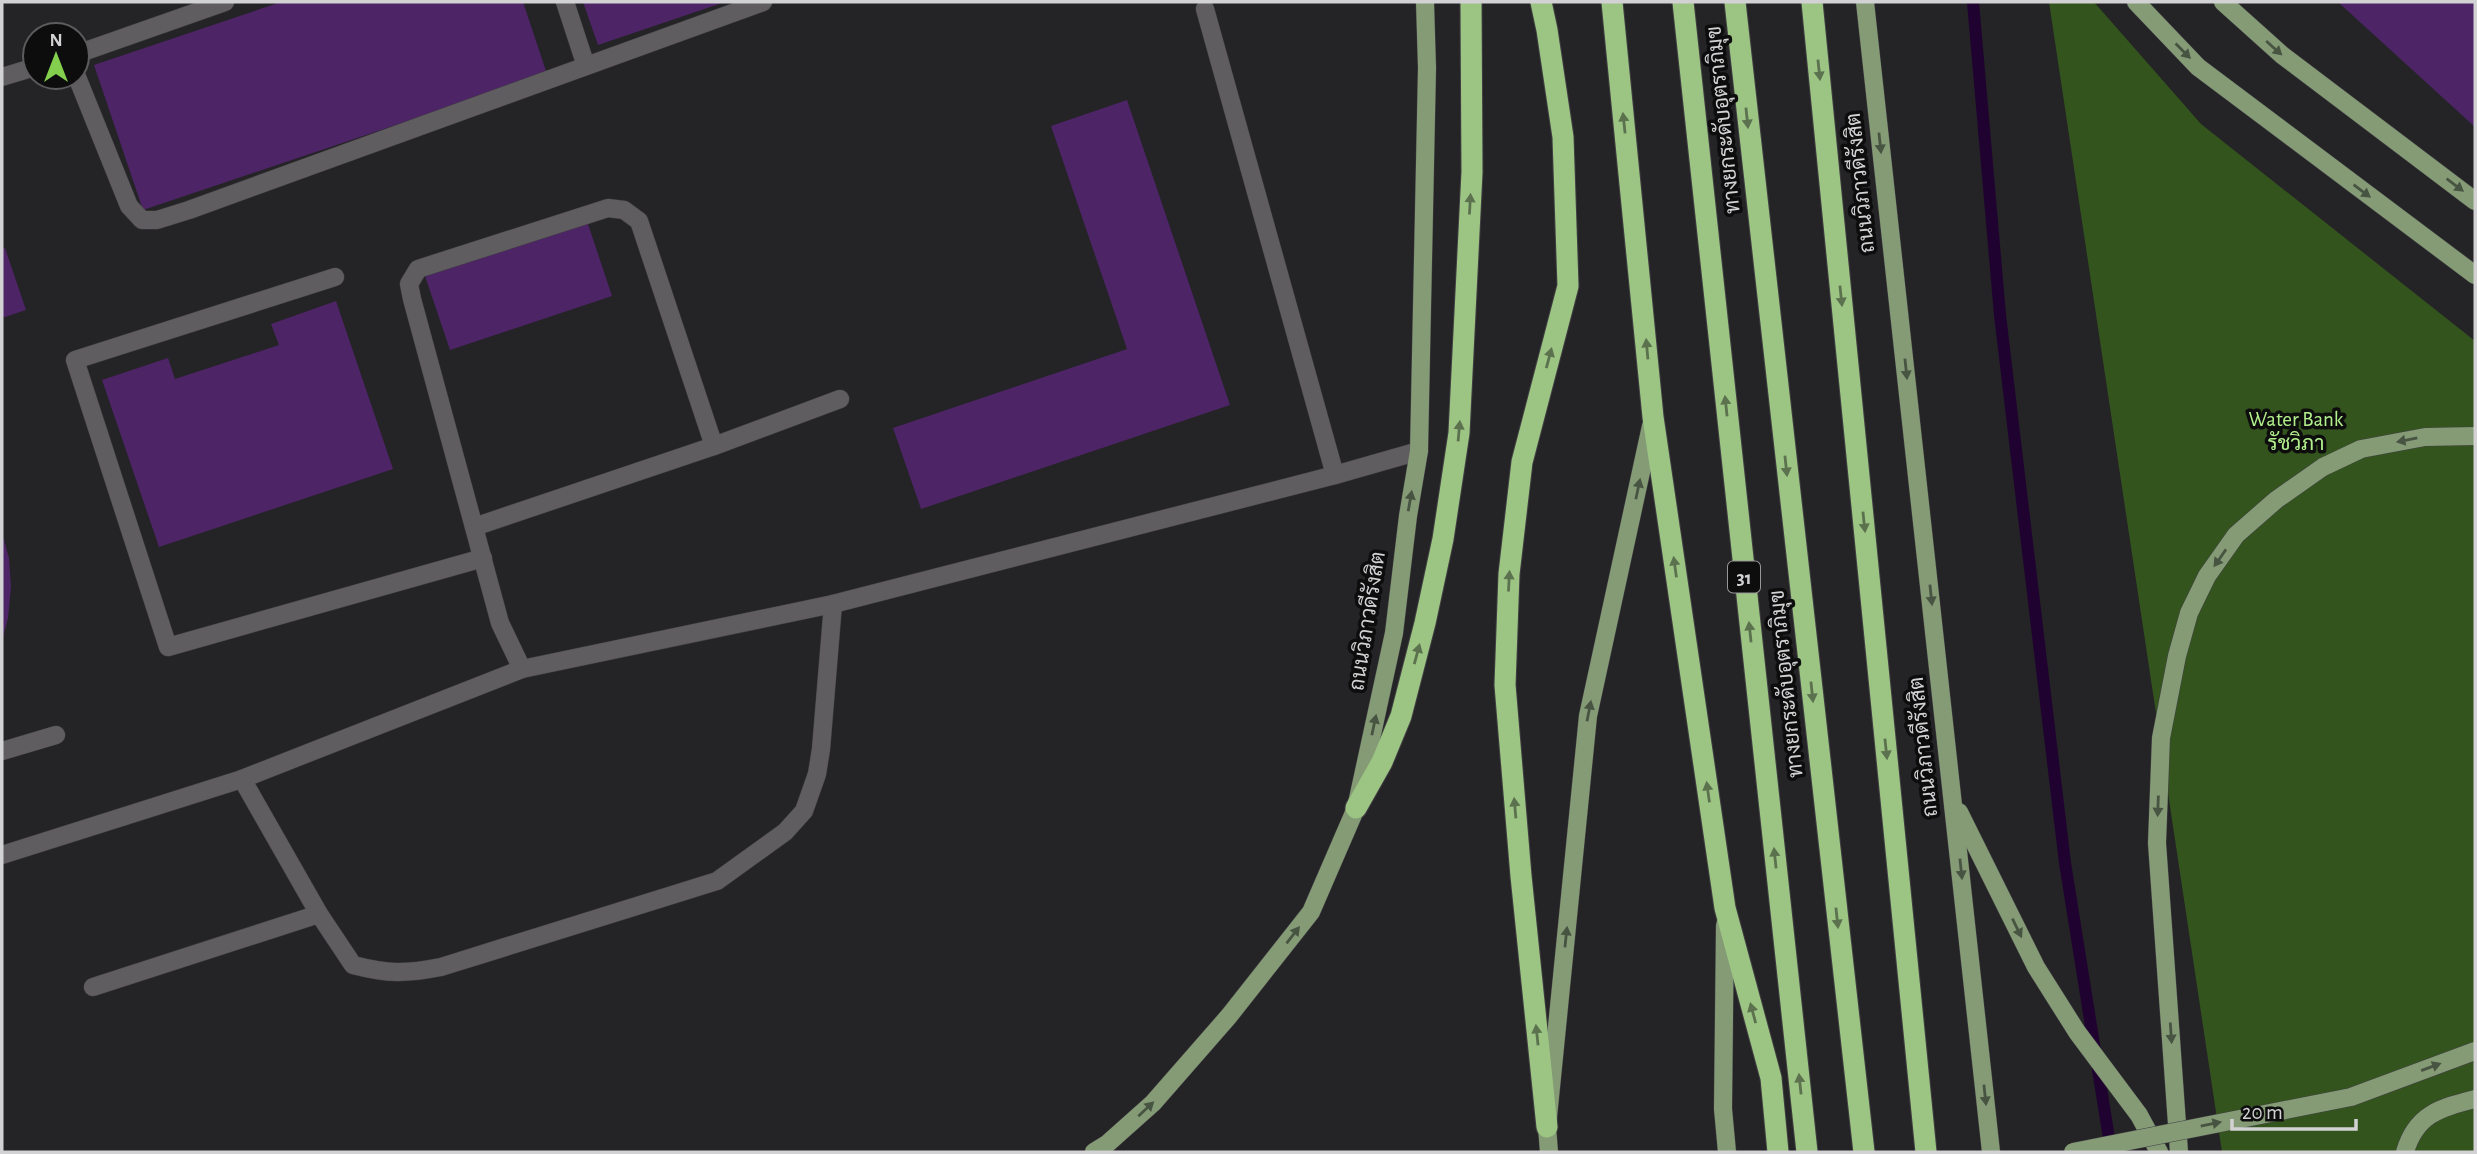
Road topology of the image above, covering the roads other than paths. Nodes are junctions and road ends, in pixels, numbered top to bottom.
1 (225, 2) edge
2 (565, 2) edge
3 (763, 2) edge
4 (1425, 2) edge
5 (1471, 2) edge
6 (1541, 2) edge
7 (1612, 2) edge
8 (1683, 2) edge
9 (1735, 2) edge
10 (1812, 2) edge
11 (1865, 2) edge
12 (2136, 2) edge
13 (2224, 2) edge
14 (1205, 9) dead end
15 (91, 49) edge
16 (586, 66) junction
17 (21, 71) edge
18 (2, 77) edge
19 (83, 91) edge
20 (2475, 201) edge
21 (2475, 275) edge
22 (335, 277) dead end
23 (840, 399) dead end
24 (1653, 417) junction
25 (2475, 436) edge
26 (714, 446) junction
27 (1419, 451) junction
28 (1335, 475) junction
29 (474, 527) junction
30 (482, 558) junction
31 (832, 604) junction
32 (522, 669) junction
33 (56, 735) dead end
34 (2, 751) edge
35 (242, 779) junction
36 (1954, 801) junction
37 (1356, 808) junction
38 (2, 855) edge
39 (1725, 908) junction
40 (319, 914) junction
41 (93, 988) dead end
42 (2475, 1051) edge
43 (2475, 1099) edge
44 (1547, 1127) junction
45 (1094, 1152) edge
46 (1549, 1152) edge
47 (1727, 1152) edge
48 (1778, 1152) edge
49 (1807, 1152) edge
50 (1864, 1152) edge
51 (1926, 1152) edge
52 (1991, 1152) edge
53 (2073, 1152) edge
54 (2159, 1152) edge
55 (2179, 1152) edge
56 (2404, 1152) edge

1 - 15 street
2 - 16 street
3 - 16 street
4 - 27 main road, ถนนวิภาวดีรังสิต
37 -> 5 highway
44 -> 6 highway
24 -> 7 highway
49 -> 8 highway, ทางยกระดับอุตราภิมุข / 31
9 -> 50 highway, ทางยกระดับอุตราภิมุข
10 -> 51 highway, ถนนวิภาวดีรังสิต
11 -> 36 main road, ถนนวิภาวดีรังสิต
12 -> 21 main road
13 -> 20 main road
14 - 28 street
16 - 19 street
17 - 18 street
22 - 30 street
23 - 26 street
39 -> 24 highway
44 -> 24 main road
25 -> 55 main road
26 - 29 street
26 - 29 street
27 - 28 street
37 -> 27 main road, ถนนวิภาวดีรังสิต
28 - 31 street
29 - 30 street
30 - 32 street
31 - 32 street
31 - 40 street
32 - 35 street
33 - 34 street
35 - 38 street
35 - 40 street
36 -> 52 main road, ถนนวิภาวดีรังสิต
36 -> 54 main road
45 -> 37 main road, ถนนวิภาวดีรังสิต
39 - 47 main road
48 -> 39 highway
40 - 41 street
53 -> 42 main road, bridge
43 - 56 main road
44 - 46 main road

